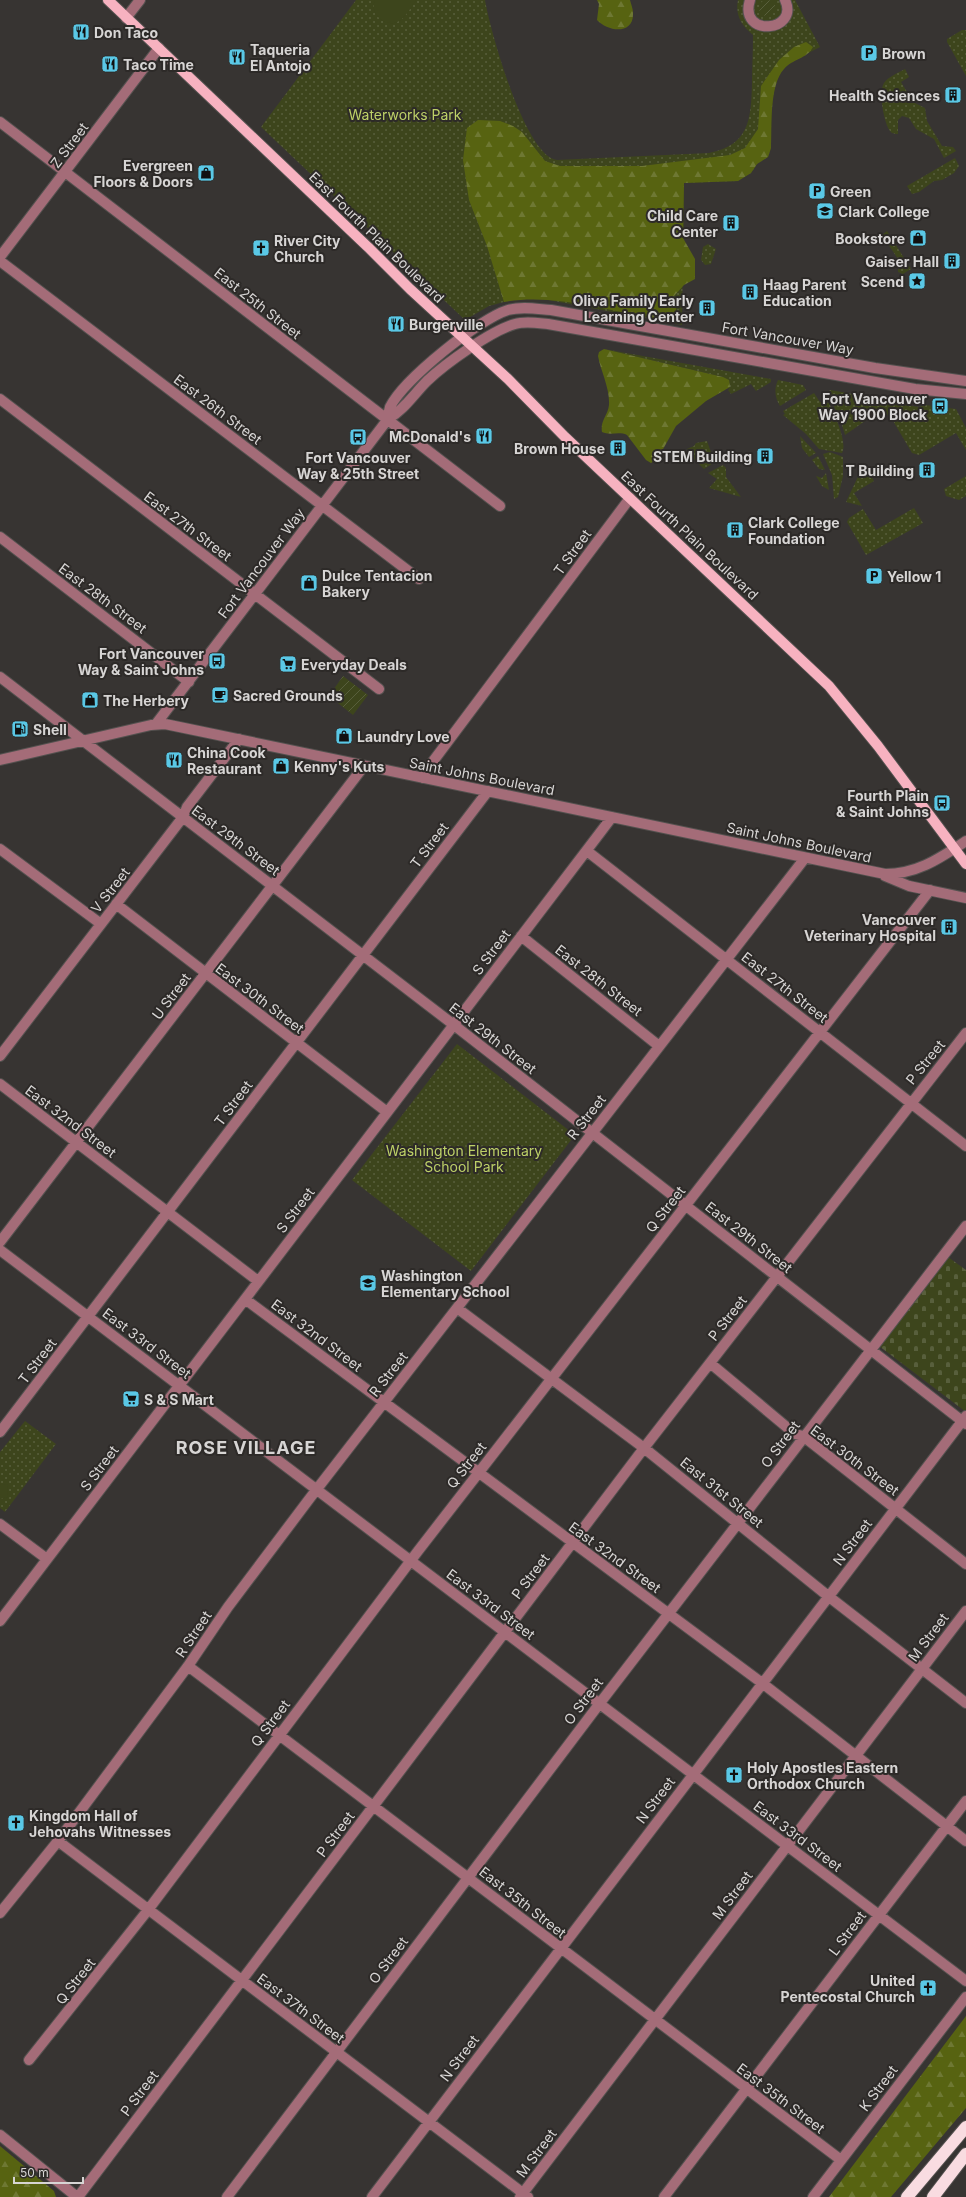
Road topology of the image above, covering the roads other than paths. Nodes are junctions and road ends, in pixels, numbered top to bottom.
1 (108, 0) edge
2 (140, 0) edge
3 (750, 0) edge
4 (785, 0) edge
5 (126, 18) junction
6 (159, 48) junction
7 (0, 122) edge
8 (65, 173) junction
9 (0, 256) edge
10 (0, 261) edge
11 (463, 338) junction
12 (473, 348) junction
13 (966, 381) edge
14 (966, 394) edge
15 (0, 399) edge
16 (388, 419) junction
17 (630, 498) junction
18 (322, 505) junction
19 (500, 506) dead end
20 (0, 537) edge
21 (419, 580) dead end
22 (255, 594) junction
23 (0, 677) edge
24 (189, 682) junction
25 (379, 690) dead end
26 (156, 724) junction
27 (239, 739) junction
28 (83, 741) junction
29 (0, 760) edge
30 (364, 766) junction
31 (423, 778) junction
32 (488, 791) junction
33 (183, 817) junction
34 (612, 817) junction
35 (966, 841) edge
36 (0, 849) edge
37 (954, 849) junction
38 (587, 851) junction
39 (805, 858) junction
40 (966, 864) edge
41 (876, 872) junction
42 (272, 886) junction
43 (930, 890) junction
44 (966, 898) edge
45 (116, 904) junction
46 (101, 924) junction
47 (521, 936) junction
48 (363, 955) junction
49 (726, 959) junction
50 (205, 974) junction
51 (454, 1024) junction
52 (820, 1032) junction
53 (966, 1033) edge
54 (296, 1043) junction
55 (659, 1046) junction
56 (0, 1056) edge
57 (0, 1084) edge
58 (911, 1103) junction
59 (387, 1112) junction
60 (592, 1132) junction
61 (76, 1143) junction
62 (966, 1146) edge
63 (685, 1205) junction
64 (167, 1212) junction
65 (966, 1226) edge
66 (0, 1242) edge
67 (0, 1250) edge
68 (777, 1277) junction
69 (258, 1281) junction
70 (245, 1299) junction
71 (457, 1308) junction
72 (88, 1316) junction
73 (870, 1348) junction
74 (710, 1364) junction
75 (551, 1378) junction
76 (179, 1385) junction
77 (383, 1403) junction
78 (965, 1420) edge
79 (0, 1432) edge
80 (803, 1436) junction
81 (644, 1448) junction
82 (478, 1473) junction
83 (317, 1489) junction
84 (895, 1508) junction
85 (737, 1522) junction
86 (0, 1524) edge
87 (572, 1543) junction
88 (47, 1560) junction
89 (410, 1560) junction
90 (966, 1564) edge
91 (828, 1596) junction
92 (966, 1610) edge
93 (668, 1613) junction
94 (0, 1621) edge
95 (505, 1632) junction
96 (188, 1666) junction
97 (922, 1669) junction
98 (762, 1683) junction
99 (600, 1703) junction
100 (966, 1703) edge
101 (279, 1735) junction
102 (856, 1756) junction
103 (692, 1774) junction
104 (966, 1801) edge
105 (374, 1806) junction
106 (947, 1826) junction
107 (58, 1841) junction
108 (966, 1841) edge
109 (787, 1845) junction
110 (469, 1877) junction
111 (148, 1910) junction
112 (0, 1913) edge
113 (878, 1914) junction
114 (561, 1948) junction
115 (241, 1981) junction
116 (966, 1981) edge
117 (966, 1996) edge
118 (655, 2019) junction
119 (336, 2052) junction
120 (29, 2060) dead end
121 (747, 2089) junction
122 (428, 2122) junction
123 (966, 2127) edge
124 (0, 2135) edge
125 (966, 2154) edge
126 (841, 2160) junction
127 (524, 2196) edge
128 (78, 2197) edge
129 (227, 2197) edge
130 (372, 2197) edge
131 (664, 2197) edge
132 (813, 2197) edge
133 (907, 2197) edge
134 (932, 2197) edge

1 - 5 main road, East Fourth Plain Boulevard
2 - 5 street
3 - 4 street
5 - 6 main road, East Fourth Plain Boulevard
6 - 8 street, Z Street
6 - 11 main road, East Fourth Plain Boulevard
7 - 8 street, East 25th Street
8 - 9 street, Z Street
8 - 16 street, East 25th Street
10 - 18 street, East 26th Street
11 - 12 main road, East Fourth Plain Boulevard
11 - 13 street, Fort Vancouver Way
11 - 16 street, Fort Vancouver Way
12 - 14 street, Fort Vancouver Way
12 - 16 street, Fort Vancouver Way
12 - 17 main road, East Fourth Plain Boulevard
15 - 22 street, East 27th Street
16 - 18 street, Fort Vancouver Way
16 - 19 street, East 25th Street
17 - 31 street, T Street
17 - 37 main road, East Fourth Plain Boulevard
18 - 21 street, East 26th Street
18 - 22 street, Fort Vancouver Way
20 - 24 street, East 28th Street
22 - 24 street, Fort Vancouver Way
22 - 25 street, East 27th Street
23 - 28 street, East 29th Street
24 - 26 street, Fort Vancouver Way
26 - 27 street, Saint Johns Boulevard
26 - 28 street, Saint Johns Boulevard
27 - 30 street, Saint Johns Boulevard
27 - 33 street, V Street
28 - 29 street, Saint Johns Boulevard
28 - 33 street, East 29th Street
30 - 31 street, Saint Johns Boulevard
30 - 42 street, U Street
31 - 32 street, Saint Johns Boulevard
32 - 34 street, Saint Johns Boulevard
32 - 48 street, T Street
33 - 42 street, East 29th Street
33 - 45 street, V Street
34 - 38 street, S Street
34 - 39 street, Saint Johns Boulevard
35 - 37 street, Saint Johns Boulevard
36 - 46 street
37 - 40 main road, East Fourth Plain Boulevard
37 - 41 street, Saint Johns Boulevard
38 - 47 street, S Street
38 - 49 street, East 27th Street
39 - 41 street, Saint Johns Boulevard
39 - 49 street, R Street
41 - 43 street
42 - 48 street, East 29th Street
42 - 50 street, U Street
43 - 44 street
43 - 52 street, Q Street
45 - 46 street, V Street
45 - 50 street, East 30th Street
46 - 56 street, V Street
47 - 51 street, S Street
47 - 55 street, East 28th Street
48 - 51 street, East 29th Street
48 - 54 street, T Street
49 - 52 street, East 27th Street
49 - 55 street, R Street
50 - 54 street, East 30th Street
50 - 61 street, U Street
51 - 59 street, S Street
51 - 60 street, East 29th Street
52 - 58 street, East 27th Street
52 - 63 street, Q Street
53 - 58 street, P Street
54 - 59 street, East 30th Street
54 - 64 street, T Street
55 - 60 street, R Street
57 - 61 street, East 32nd Street
58 - 62 street, East 27th Street
58 - 68 street, P Street
59 - 69 street, S Street
60 - 63 street, East 29th Street
60 - 71 street, R Street
61 - 64 street, East 32nd Street
61 - 66 street, U Street
63 - 68 street, East 29th Street
63 - 75 street, Q Street
64 - 69 street, East 32nd Street
64 - 72 street, T Street
65 - 73 street, O Street
67 - 72 street, East 33rd Street
68 - 73 street, East 29th Street
68 - 74 street, P Street
69 - 70 street, S Street
70 - 76 street, S Street
70 - 77 street, East 32nd Street
71 - 75 street, East 31st Street
71 - 77 street, R Street
72 - 76 street, East 33rd Street
72 - 79 street, T Street
73 - 78 street, East 29th Street
73 - 80 street, O Street
74 - 80 street, East 30th Street
74 - 81 street, P Street
75 - 81 street, East 31st Street
75 - 82 street, Q Street
76 - 83 street, East 33rd Street
76 - 88 street, S Street
77 - 82 street, East 32nd Street
77 - 83 street, R Street
78 - 84 street, N Street
80 - 84 street, East 30th Street
80 - 85 street, O Street
81 - 85 street, East 31st Street
81 - 87 street, P Street
82 - 87 street, East 32nd Street
82 - 89 street, Q Street
83 - 89 street, East 33rd Street
83 - 96 street, R Street
84 - 90 street, East 30th Street
84 - 91 street, N Street
85 - 91 street, East 31st Street
85 - 93 street, O Street
86 - 88 street
87 - 93 street, East 32nd Street
87 - 95 street, P Street
88 - 94 street, S Street
89 - 95 street, East 33rd Street
89 - 101 street, Q Street
91 - 97 street, East 31st Street
91 - 98 street, N Street
92 - 97 street, M Street
93 - 98 street, East 32nd Street
93 - 99 street, O Street
95 - 99 street, East 33rd Street
95 - 105 street, P Street
96 - 101 street, East 35th Street
96 - 107 street, R Street
97 - 100 street, East 31st Street
97 - 102 street, M Street
98 - 102 street, East 32nd Street
98 - 103 street, N Street
99 - 103 street, East 33rd Street
99 - 110 street, O Street
101 - 105 street, East 35th Street
101 - 111 street, Q Street
102 - 106 street, East 32nd Street
102 - 109 street, M Street
103 - 109 street, East 33rd Street
103 - 114 street, N Street
104 - 106 street, L Street
105 - 110 street, East 35th Street
105 - 115 street, P Street
106 - 108 street, East 32nd Street
106 - 113 street, L Street
107 - 111 street, East 37th Street
107 - 112 street, R Street
109 - 113 street, East 33rd Street
109 - 118 street, M Street
110 - 114 street, East 35th Street
110 - 119 street, O Street
111 - 115 street, East 37th Street
111 - 120 street, Q Street
113 - 116 street, East 33rd Street
113 - 121 street, L Street
114 - 118 street, East 35th Street
114 - 122 street, N Street
115 - 119 street, East 37th Street
115 - 128 street, P Street
117 - 126 street, K Street
118 - 121 street, East 35th Street
118 - 127 street, M Street
119 - 122 street, East 37th Street
119 - 129 street, O Street
121 - 126 street, East 35th Street
121 - 131 street, L Street
122 - 127 street, East 37th Street
122 - 130 street, N Street
123 - 133 highway
124 - 128 street
125 - 134 highway
126 - 132 street, K Street

